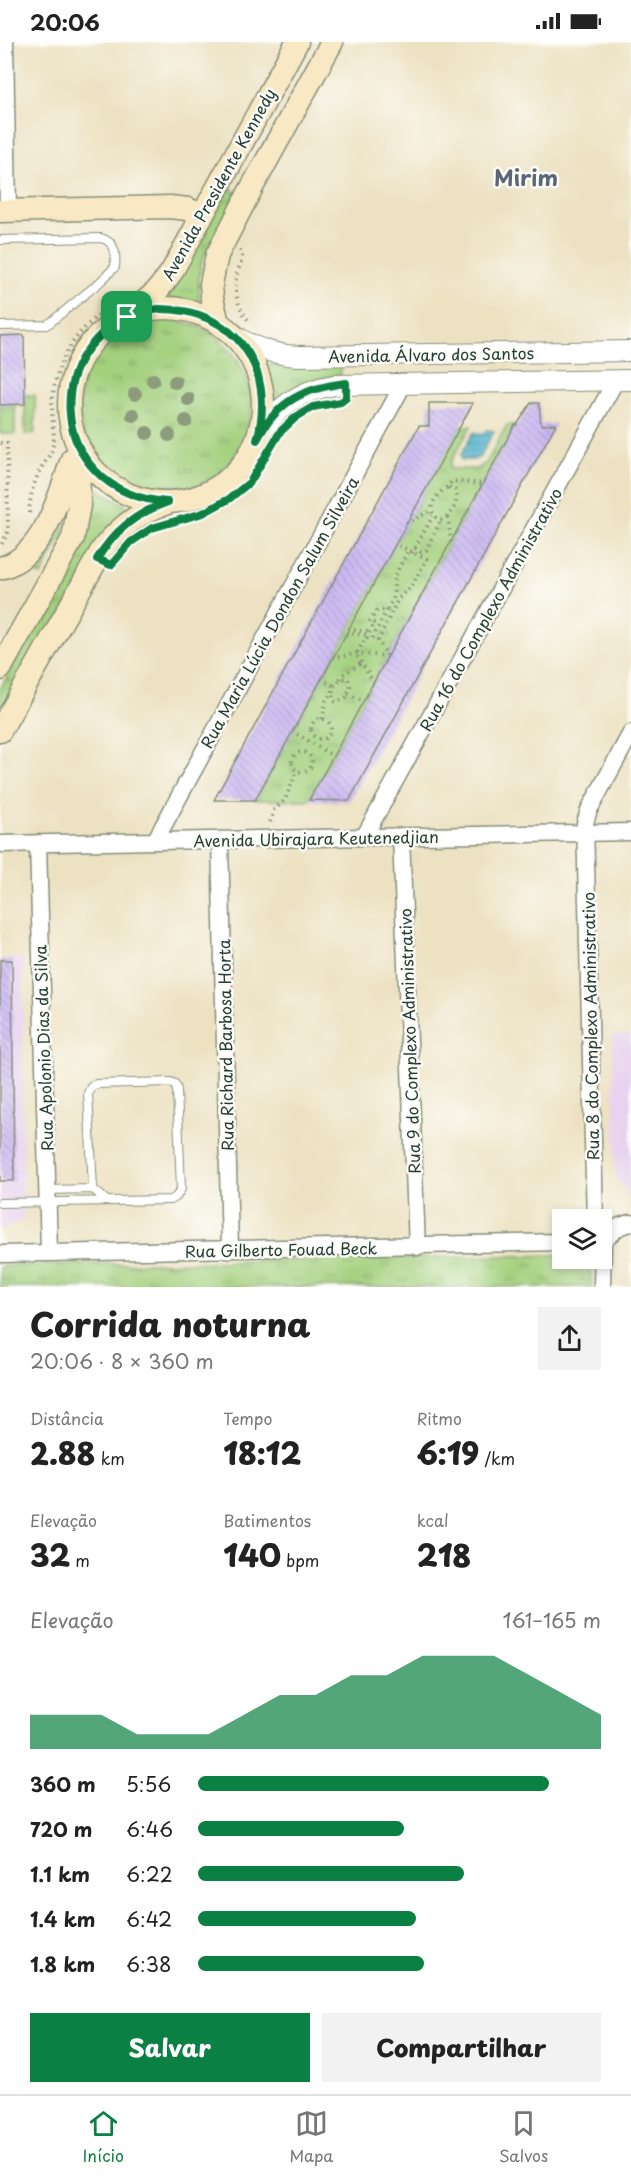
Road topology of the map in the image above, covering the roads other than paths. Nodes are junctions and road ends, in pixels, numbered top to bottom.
1 (5, 42) edge
2 (297, 42) edge
3 (332, 42) edge
4 (4, 211) edge
5 (202, 216) junction
6 (0, 240) edge
7 (124, 309) junction
8 (0, 326) edge
9 (226, 330) junction
10 (631, 351) edge
11 (624, 380) edge
12 (404, 383) junction
13 (77, 444) junction
14 (262, 447) junction
15 (168, 512) junction
16 (0, 568) edge
17 (0, 669) edge
18 (0, 731) edge
19 (631, 733) edge
20 (631, 832) edge
21 (585, 833) junction
22 (401, 836) junction
23 (364, 837) junction
24 (220, 840) junction
25 (154, 841) junction
26 (38, 843) junction
27 (0, 844) edge
28 (93, 1189) junction
29 (47, 1196) junction
30 (107, 1201) junction
31 (0, 1203) edge
32 (595, 1209) edge
33 (631, 1222) edge
34 (612, 1233) edge
35 (552, 1242) edge
36 (417, 1247) junction
37 (230, 1250) junction
38 (49, 1253) junction
39 (0, 1254) edge
40 (602, 1269) edge
41 (602, 1287) edge

1 - 4 street
2 - 5 main road, Avenida Presidente Kennedy
3 - 9 main road, Avenida Presidente Kennedy
4 - 5 main road
5 - 7 main road, Avenida Presidente Kennedy
6 - 8 lane
7 - 9 main road
7 - 13 main road
9 - 10 street, Avenida Álvaro dos Santos
9 - 14 main road
11 - 12 street, Avenida Álvaro dos Santos
11 - 23 street, Rua 16 do Complexo Administrativo
12 - 14 street, Avenida Álvaro dos Santos
12 - 25 street, Rua Maria Lúcia Dondon Salum Silveira
13 - 15 main road
13 - 16 main road
13 - 17 main road
14 - 15 main road
15 - 18 main road
19 - 21 street, Rua 8 do Complexo Administrativo
20 - 21 street, Avenida Ubirajara Keutenedjian
21 - 22 street, Avenida Ubirajara Keutenedjian
21 - 32 street, Rua 8 do Complexo Administrativo
22 - 23 street, Avenida Ubirajara Keutenedjian
22 - 36 street, Rua 9 do Complexo Administrativo
23 - 24 street, Avenida Ubirajara Keutenedjian
24 - 25 street, Avenida Ubirajara Keutenedjian
24 - 37 street, Rua Richard Barbosa Horta
25 - 26 street, Avenida Ubirajara Keutenedjian
26 - 27 street, Avenida Ubirajara Keutenedjian
26 - 29 street, Rua Apolonio Dias da Silva
28 - 29 lane
28 - 30 lane
28 - 30 lane
29 - 30 lane
29 - 31 lane
29 - 38 street, Rua Apolonio Dias da Silva
33 - 34 street
35 - 36 street, Rua Gilberto Fouad Beck
36 - 37 street, Rua Gilberto Fouad Beck
37 - 38 street, Rua Gilberto Fouad Beck
38 - 39 street, Rua Gilberto Fouad Beck
40 - 41 street

